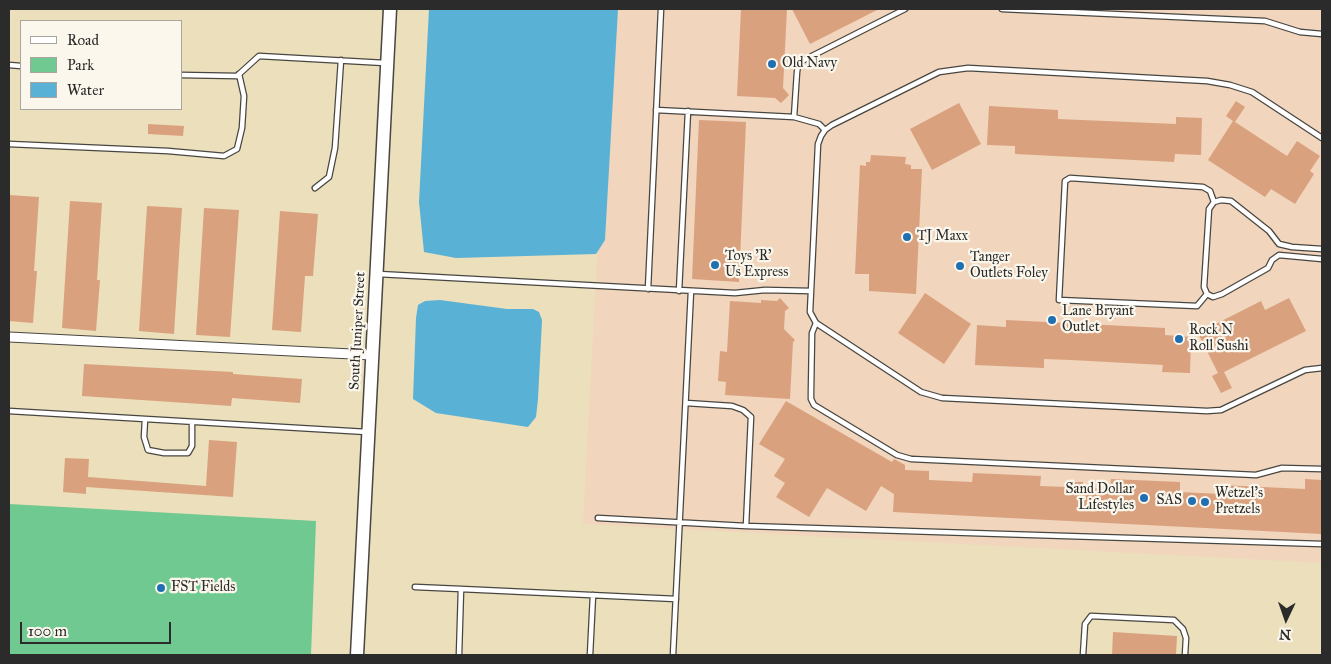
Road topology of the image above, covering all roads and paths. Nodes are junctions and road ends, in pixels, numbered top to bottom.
1 (390, 9) edge
2 (661, 9) edge
3 (906, 9) edge
4 (1002, 9) edge
5 (1322, 34) edge
6 (341, 60) junction
7 (387, 63) junction
8 (239, 74) junction
9 (182, 75) edge
10 (656, 110) junction
11 (688, 111) junction
12 (794, 117) junction
13 (825, 130) junction
14 (1322, 138) edge
15 (9, 144) edge
16 (315, 188) dead end
17 (1214, 202) junction
18 (1322, 249) edge
19 (1322, 259) edge
20 (376, 274) junction
21 (648, 289) junction
22 (679, 290) junction
23 (692, 291) junction
24 (811, 291) junction
25 (1207, 294) junction
26 (816, 324) junction
27 (9, 337) edge
28 (372, 355) junction
29 (1322, 368) edge
30 (686, 403) junction
31 (9, 412) edge
32 (145, 419) junction
33 (192, 422) junction
34 (368, 432) junction
35 (1322, 469) edge
36 (598, 518) dead end
37 (680, 523) junction
38 (746, 526) junction
39 (1322, 544) edge
40 (415, 587) dead end
41 (461, 589) junction
42 (594, 595) junction
43 (676, 599) junction
44 (357, 655) edge
45 (459, 655) edge
46 (590, 655) edge
47 (673, 655) edge
48 (1083, 655) edge
49 (1185, 655) edge

1 - 7 street, South Juniper Street
2 - 10 lane
3 - 12 lane
4 - 5 lane
6 - 7 lane
6 - 8 lane
6 - 16 lane
7 - 20 street, South Juniper Street
8 - 9 lane
8 - 15 lane
10 - 11 lane
10 - 21 lane
11 - 12 lane
11 - 22 lane
12 - 13 lane
13 - 14 lane
13 - 24 lane
17 - 18 lane
17 - 25 lane
17 - 25 lane
19 - 25 lane
20 - 21 lane
20 - 28 street, South Juniper Street
21 - 22 lane
22 - 23 lane
23 - 24 lane
23 - 30 lane
24 - 26 lane
26 - 29 lane
26 - 35 lane
27 - 28 street
28 - 34 street, South Juniper Street
30 - 37 lane
30 - 38 lane
31 - 32 lane
32 - 33 lane
32 - 33 lane
33 - 34 lane
34 - 44 street, South Juniper Street
36 - 37 lane
37 - 38 lane
37 - 43 lane
38 - 39 lane
40 - 41 lane
41 - 42 lane
41 - 45 lane
42 - 43 lane
42 - 46 lane
43 - 47 lane
48 - 49 lane

